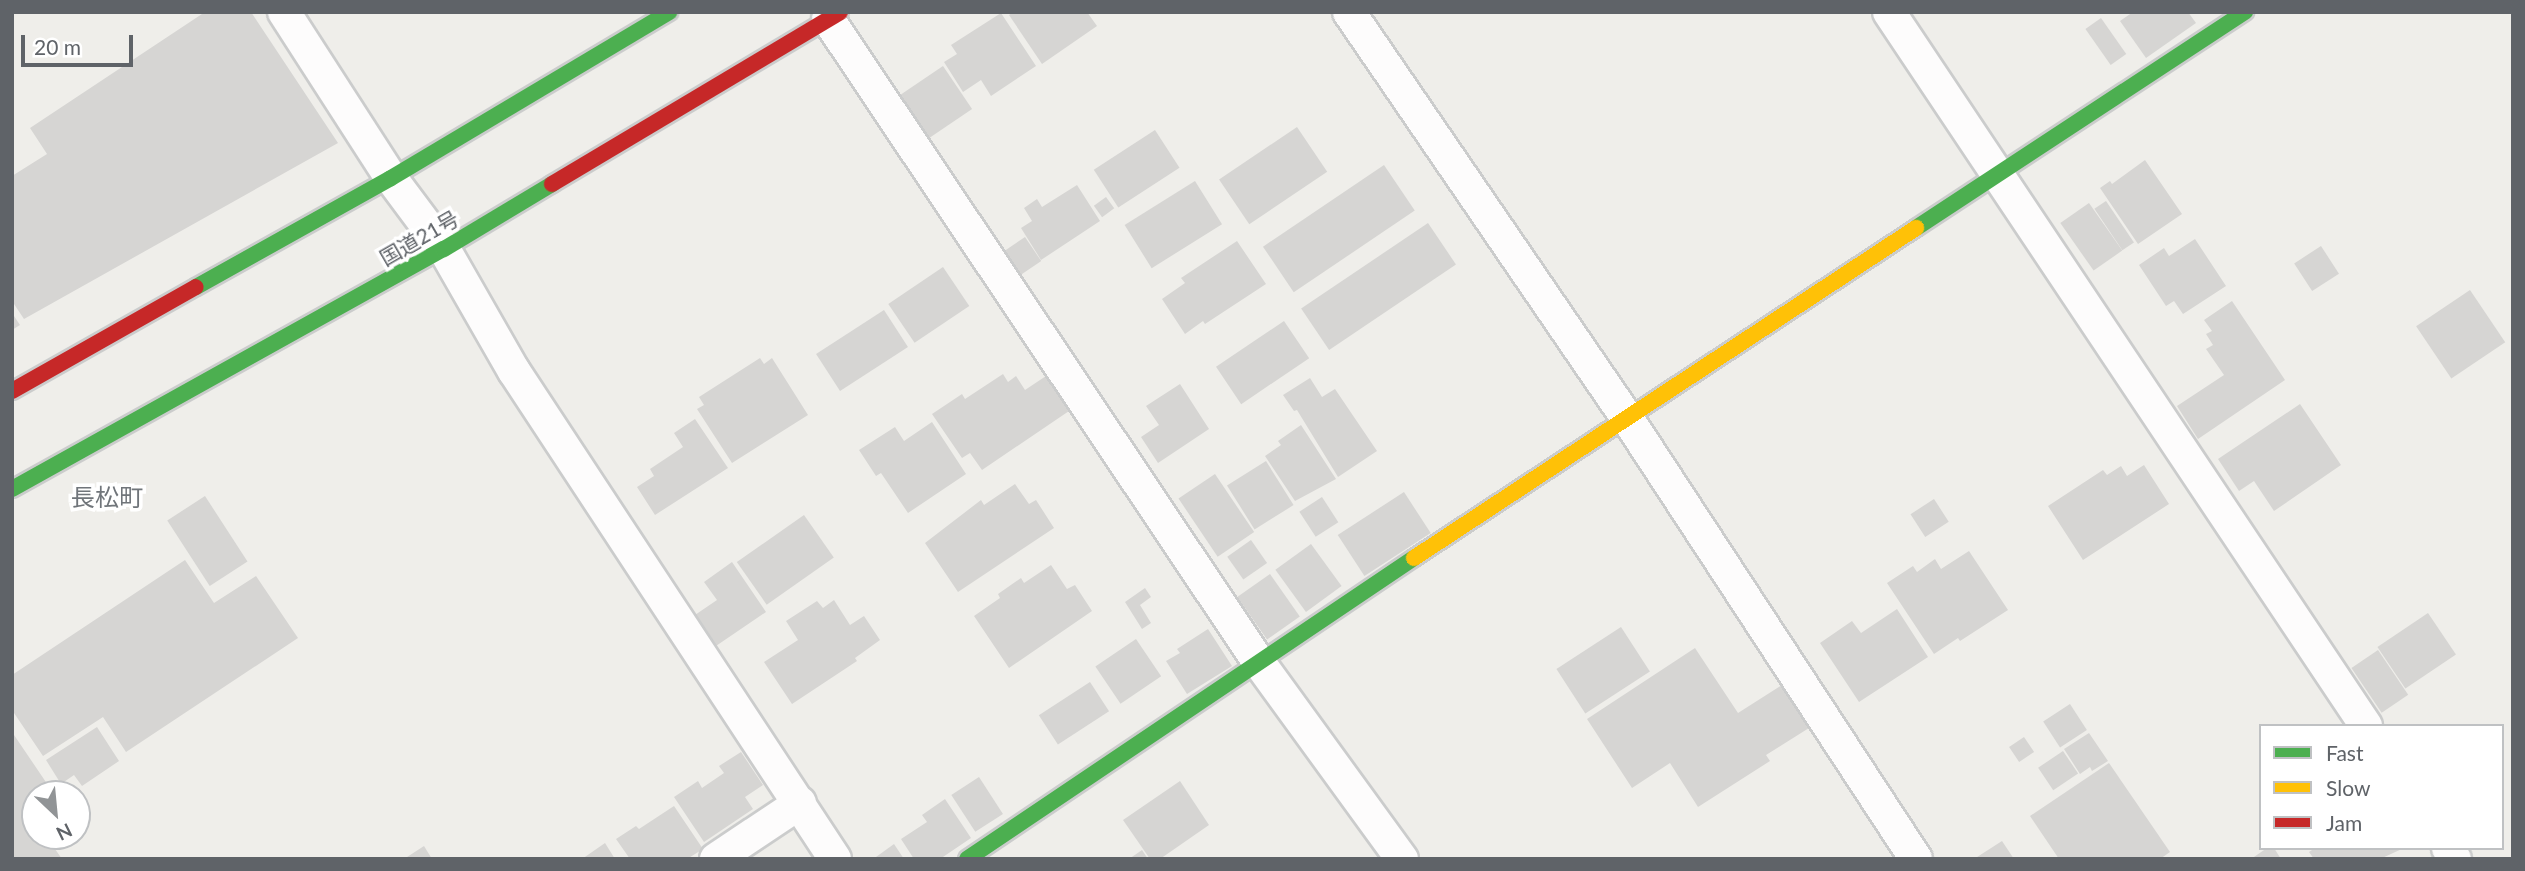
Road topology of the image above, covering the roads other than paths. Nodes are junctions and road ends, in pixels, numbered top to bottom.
1 (284, 12) edge
2 (669, 12) edge
3 (1349, 12) edge
4 (1889, 12) edge
5 (2245, 12) edge
6 (834, 16) edge
7 (1996, 176) junction
8 (391, 178) junction
9 (444, 249) junction
10 (12, 391) edge
11 (1627, 418) junction
12 (12, 489) edge
13 (1258, 661) junction
14 (2365, 724) edge
15 (800, 803) junction
16 (716, 859) edge
17 (835, 859) edge
18 (967, 859) edge
19 (1402, 859) edge
20 (1916, 859) edge

1 - 8 street
2 - 8 main road
3 - 11 street
4 - 7 street
5 - 7 main road
6 - 9 main road, 国道21号
6 - 13 street
7 - 11 main road
7 - 14 street
8 - 9 street
8 - 10 main road
9 - 12 main road, 国道21号
9 - 15 street
11 - 13 main road
11 - 20 street
13 - 18 main road
13 - 19 street
15 - 16 street
15 - 17 street

